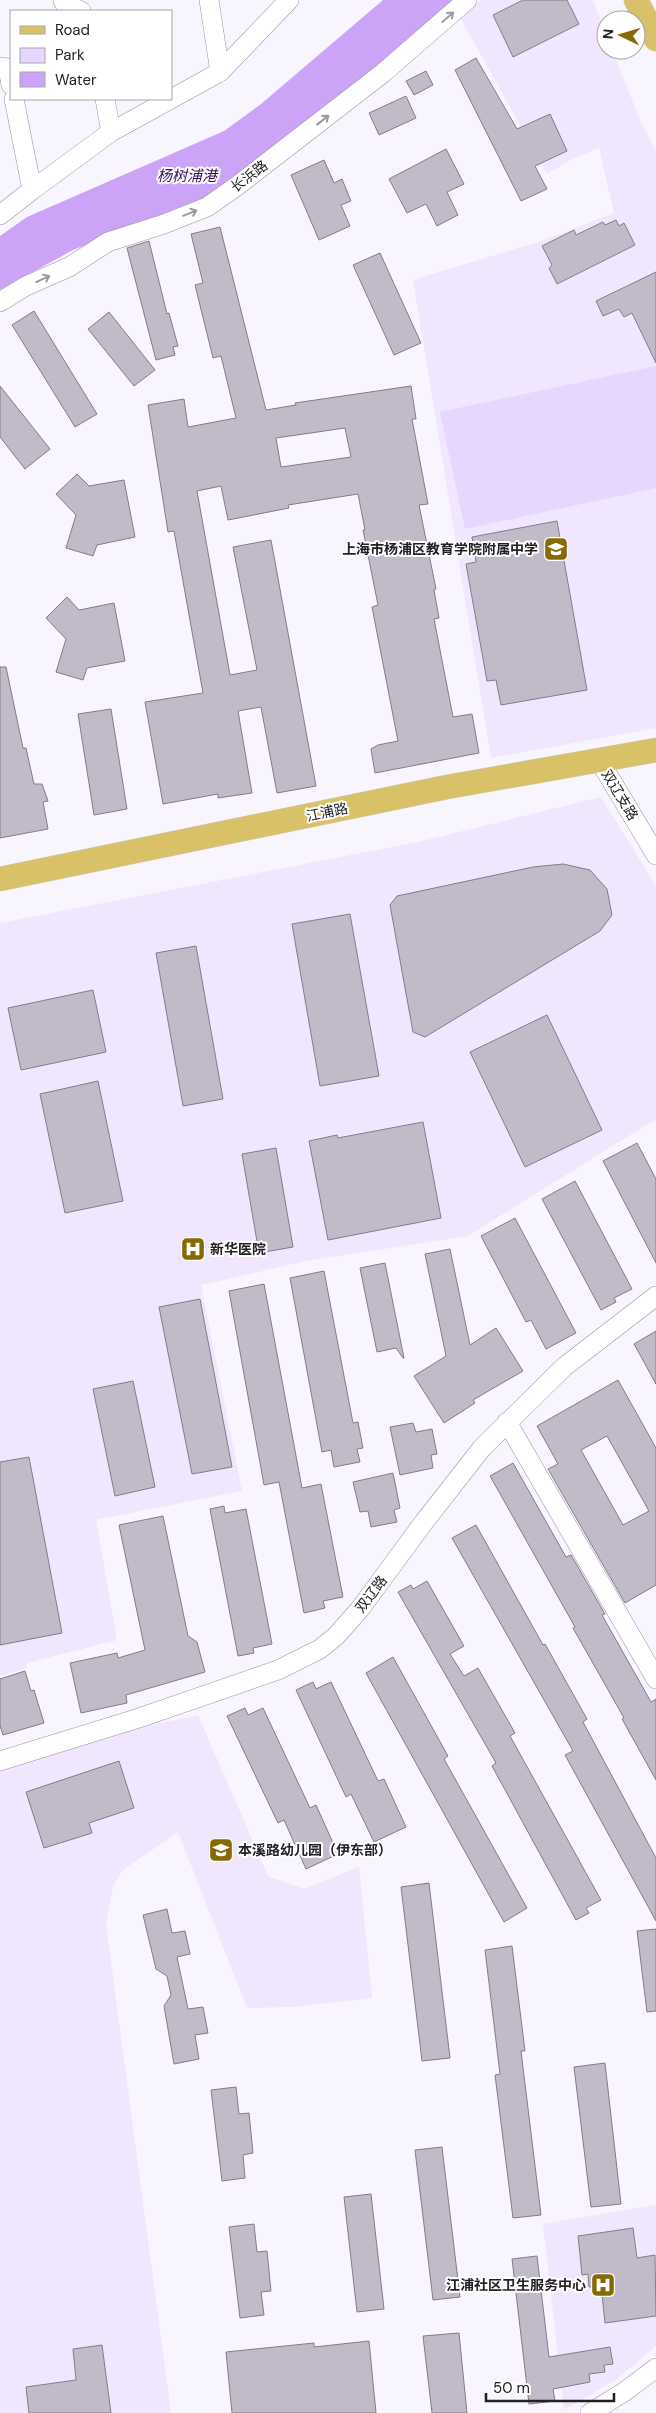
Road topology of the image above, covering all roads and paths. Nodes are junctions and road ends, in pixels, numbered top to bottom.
1 (63, 0) edge
2 (210, 0) edge
3 (289, 0) edge
4 (467, 0) edge
5 (636, 0) edge
6 (78, 10) edge
7 (656, 39) edge
8 (0, 67) edge
9 (220, 72) junction
10 (10, 79) edge
11 (172, 98) edge
12 (14, 100) edge
13 (105, 100) edge
14 (169, 100) edge
15 (111, 132) junction
16 (32, 190) junction
17 (0, 215) edge
18 (0, 302) edge
19 (656, 750) edge
20 (599, 760) junction
21 (656, 855) edge
22 (0, 879) edge
23 (656, 1296) edge
24 (507, 1422) junction
25 (656, 1679) edge
26 (0, 1761) edge
27 (656, 2368) edge
28 (590, 2413) edge

1 - 6 street
2 - 9 street
3 - 9 street
18 -> 4 street, 长浜路
5 - 7 main road
8 - 10 street
9 - 11 street
12 - 16 street
13 - 15 street
14 - 15 street
15 - 16 street
16 - 17 street
19 - 20 main road, 江浦路
20 - 21 street, 双辽支路
20 - 22 main road, 江浦路
23 - 24 street, 双辽路
24 - 25 street
24 - 26 street, 双辽路
27 - 28 street

